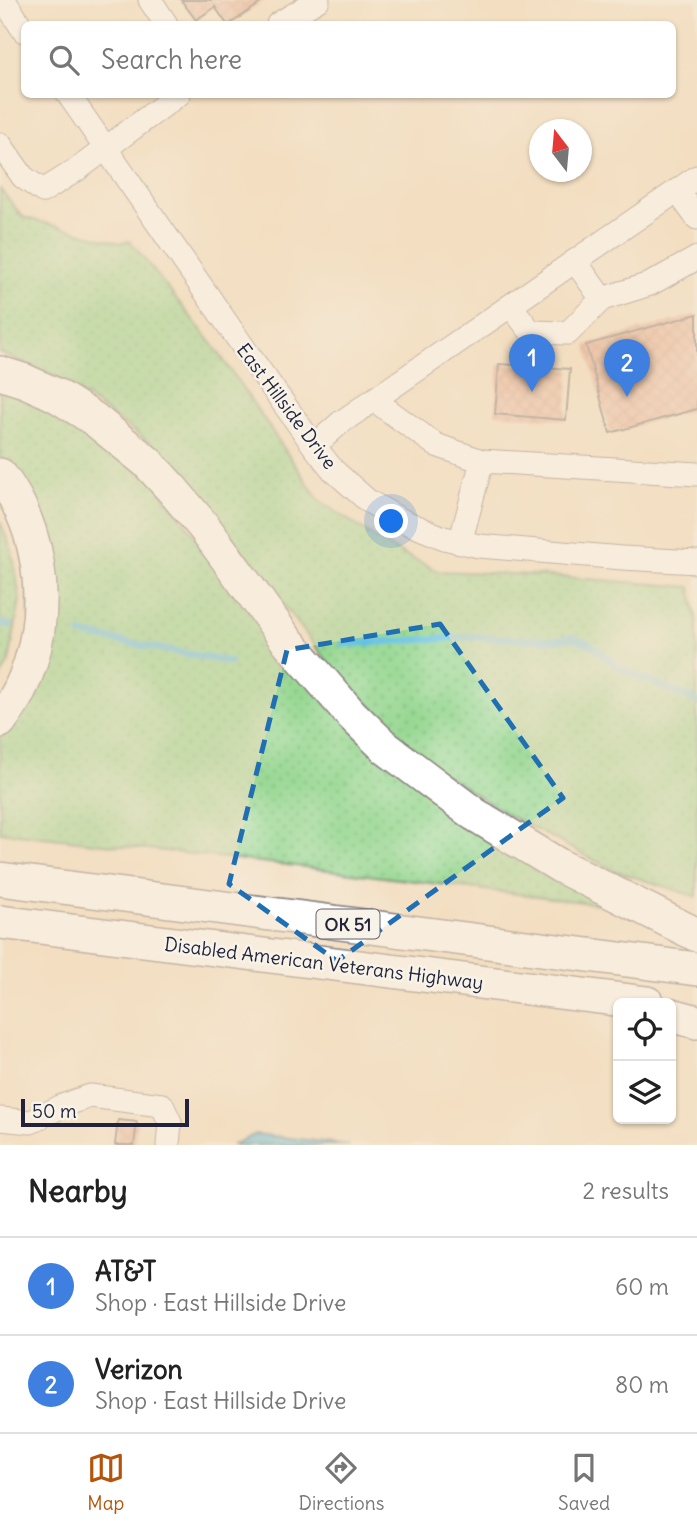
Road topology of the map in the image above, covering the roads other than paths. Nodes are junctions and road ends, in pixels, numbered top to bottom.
1 (4, 0) edge
2 (150, 0) edge
3 (318, 0) edge
4 (164, 21) edge
5 (283, 21) edge
6 (21, 26) edge
7 (71, 98) edge
8 (174, 98) edge
9 (0, 144) edge
10 (105, 148) junction
11 (697, 177) edge
12 (677, 191) junction
13 (697, 218) edge
14 (697, 258) edge
15 (575, 261) junction
16 (602, 299) junction
17 (511, 306) junction
18 (0, 373) edge
19 (374, 400) junction
20 (314, 446) junction
21 (482, 461) junction
22 (697, 474) edge
23 (0, 475) edge
24 (460, 542) junction
25 (697, 562) edge
26 (0, 721) edge
27 (0, 878) edge
28 (0, 922) edge
29 (697, 935) edge
30 (697, 969) edge
31 (613, 1000) edge
32 (676, 1007) edge
33 (697, 1010) edge
34 (676, 1016) edge
35 (697, 1022) edge
36 (0, 1119) edge
37 (167, 1145) edge

1 - 6 street
2 - 4 street
3 - 5 street
7 - 10 street, East Hillside Drive
8 - 10 street
9 - 10 street
10 - 20 street, East Hillside Drive
11 - 12 street
12 - 13 street
12 - 15 street
14 - 16 street
15 - 16 street
15 - 17 street
16 - 17 street
17 - 19 street
18 - 29 highway
19 - 20 street
19 - 21 street
20 - 24 street, East Hillside Drive
21 - 22 street
21 - 24 street
23 - 26 highway
24 - 25 street, East Hillside Drive
27 - 30 highway, OK 51
28 - 31 highway, Disabled American Veterans Highway / OK 51
32 - 33 highway
34 - 35 highway
36 - 37 street

